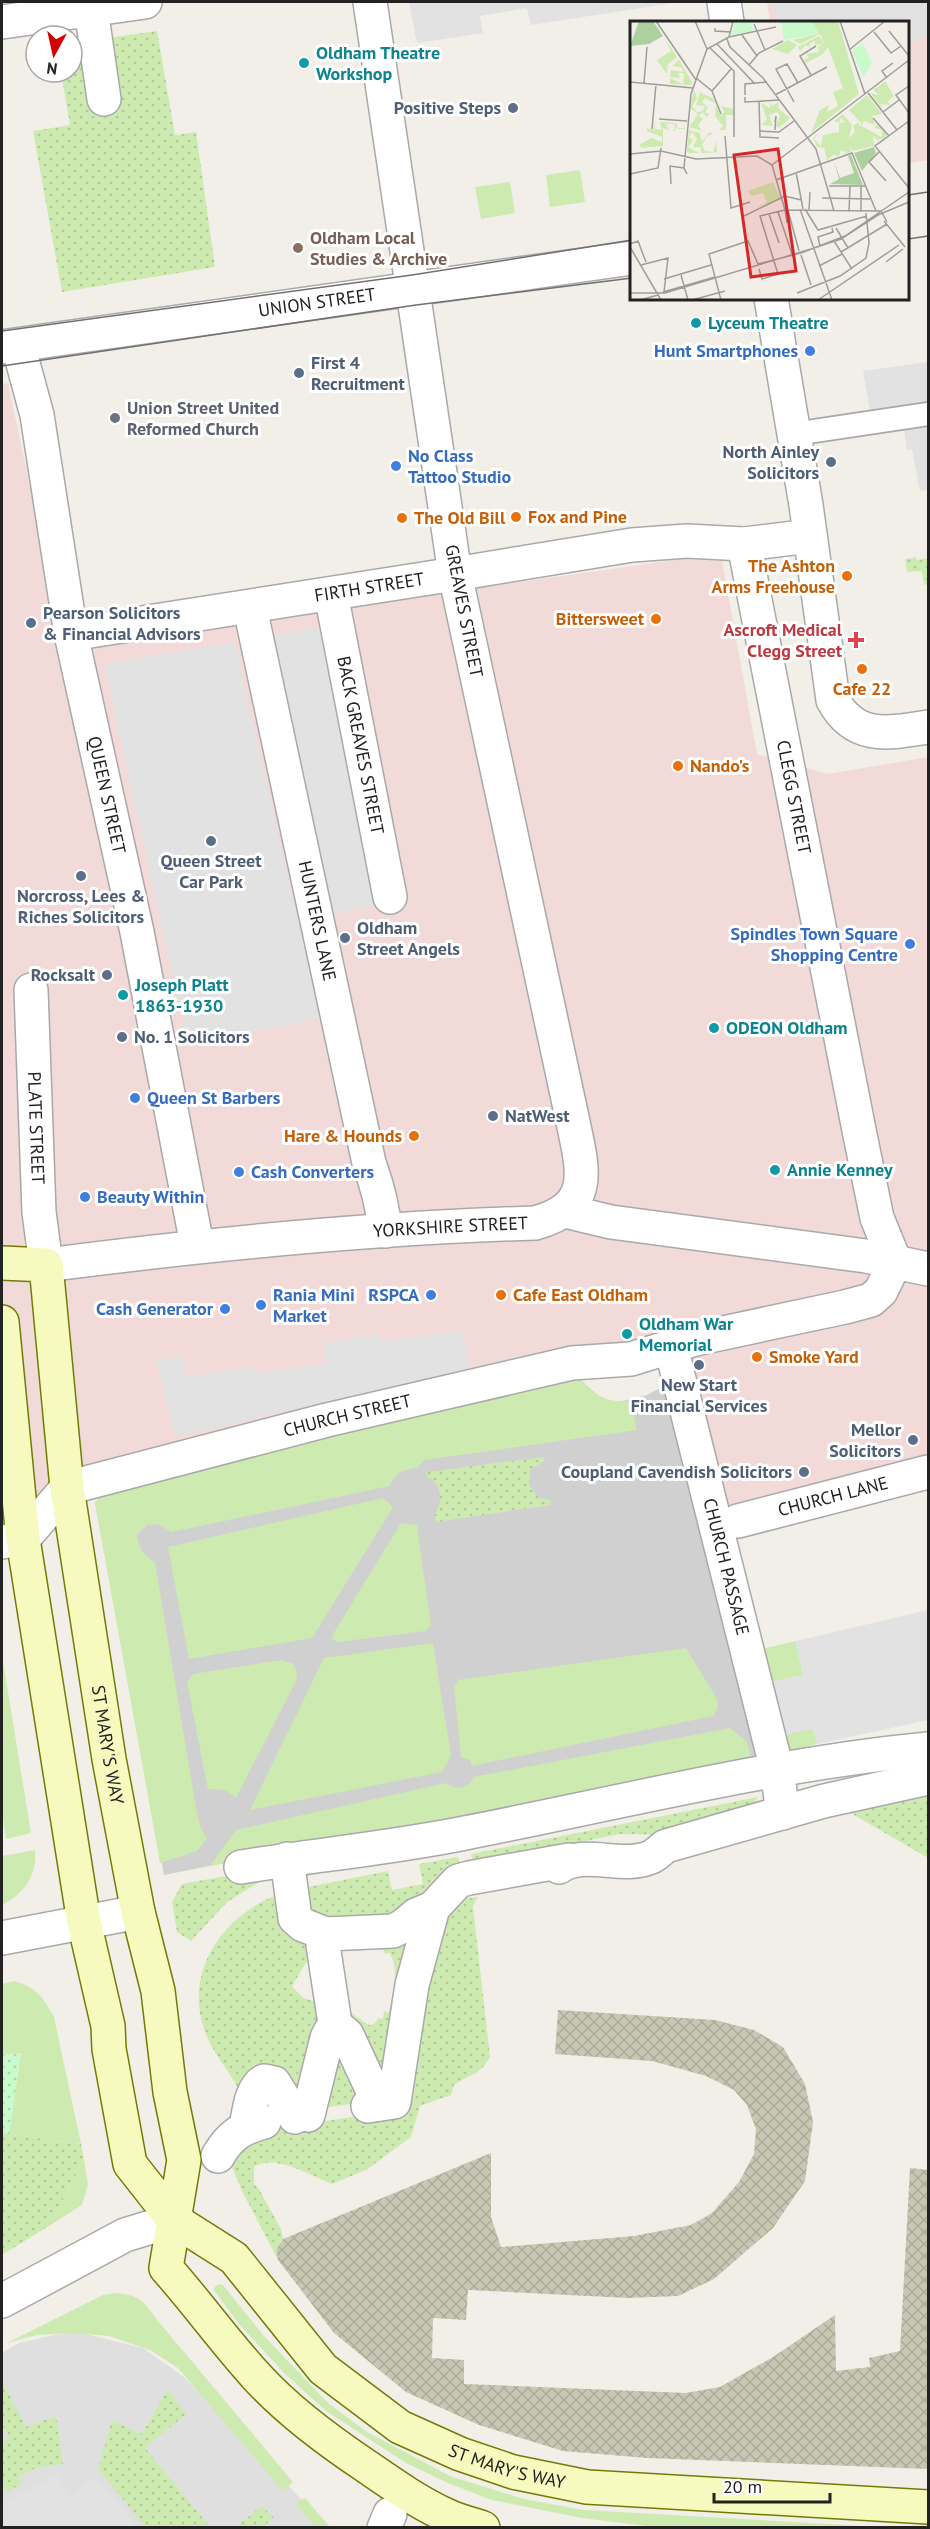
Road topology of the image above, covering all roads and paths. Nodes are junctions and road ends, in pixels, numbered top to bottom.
1 (145, 2) edge
2 (370, 2) edge
3 (724, 2) edge
4 (91, 9) junction
5 (727, 21) edge
6 (2, 22) edge
7 (104, 99) dead end
8 (630, 258) edge
9 (413, 289) junction
10 (771, 300) edge
11 (10, 346) edge
12 (928, 414) edge
13 (794, 434) junction
14 (810, 536) junction
15 (744, 544) junction
16 (455, 574) junction
17 (331, 594) junction
18 (250, 608) junction
19 (72, 634) junction
20 (928, 727) edge
21 (390, 897) dead end
22 (31, 990) dead end
23 (565, 1211) junction
24 (385, 1231) junction
25 (197, 1245) junction
26 (896, 1262) junction
27 (2, 1263) edge
28 (46, 1265) junction
29 (928, 1269) edge
30 (2, 1322) edge
31 (675, 1363) dead end
32 (928, 1472) edge
33 (67, 1488) junction
34 (738, 1521) dead end
35 (12, 1540) edge
36 (928, 1749) edge
37 (777, 1770) junction
38 (928, 1778) edge
39 (783, 1813) junction
40 (461, 1834) junction
41 (287, 1859) junction
42 (241, 1867) dead end
43 (471, 1887) junction
44 (433, 1908) junction
45 (138, 1912) junction
46 (84, 1922) junction
47 (326, 1934) junction
48 (2, 1938) edge
49 (336, 2030) junction
50 (218, 2156) dead end
51 (174, 2220) junction
52 (2, 2301) edge
53 (928, 2506) edge
54 (483, 2528) edge

1 - 4 street
2 - 9 street, GREAVES STREET
3 - 5 street
4 - 6 street
4 - 7 street
8 - 9 street, UNION STREET
9 - 11 street, UNION STREET
9 - 16 street, GREAVES STREET
10 - 13 street
11 - 19 street, QUEEN STREET
12 - 13 lane
13 - 14 street
14 - 15 street, FIRTH STREET
14 - 20 street
15 - 16 street, FIRTH STREET
15 - 26 street, CLEGG STREET
16 - 17 street, FIRTH STREET
16 - 23 street, GREAVES STREET
17 - 18 street, FIRTH STREET
17 - 21 street, BACK GREAVES STREET
18 - 19 street, FIRTH STREET
18 - 24 street, HUNTERS LANE
19 - 25 street, QUEEN STREET
22 - 28 street, PLATE STREET
23 - 24 street, YORKSHIRE STREET
23 - 26 street
24 - 25 street, YORKSHIRE STREET
25 - 28 street, YORKSHIRE STREET
26 - 29 street
26 - 33 street, CHURCH STREET
27 - 28 main road, YORKSHIRE STREET
28 - 33 main road, ST MARY'S WAY
30 - 35 main road, ST MARY'S WAY
31 - 37 street, CHURCH PASSAGE
32 - 34 street, CHURCH LANE
33 - 35 street
33 - 45 main road, ST MARY'S WAY
35 - 46 main road, ST MARY'S WAY
36 - 37 street
37 - 39 street, CHURCH PASSAGE
37 - 40 street
38 - 39 street
39 - 43 street
40 - 41 street
40 - 43 street
41 - 42 street
41 - 47 street
43 - 44 street
44 - 47 street
44 - 49 street
45 - 46 street
45 - 51 main road, ST MARY'S WAY
46 - 48 street
46 - 51 main road, ST MARY'S WAY
47 - 49 street
49 - 50 street
51 - 52 street
51 - 53 main road, ST MARY'S WAY
51 - 54 main road, ST MARY'S WAY

